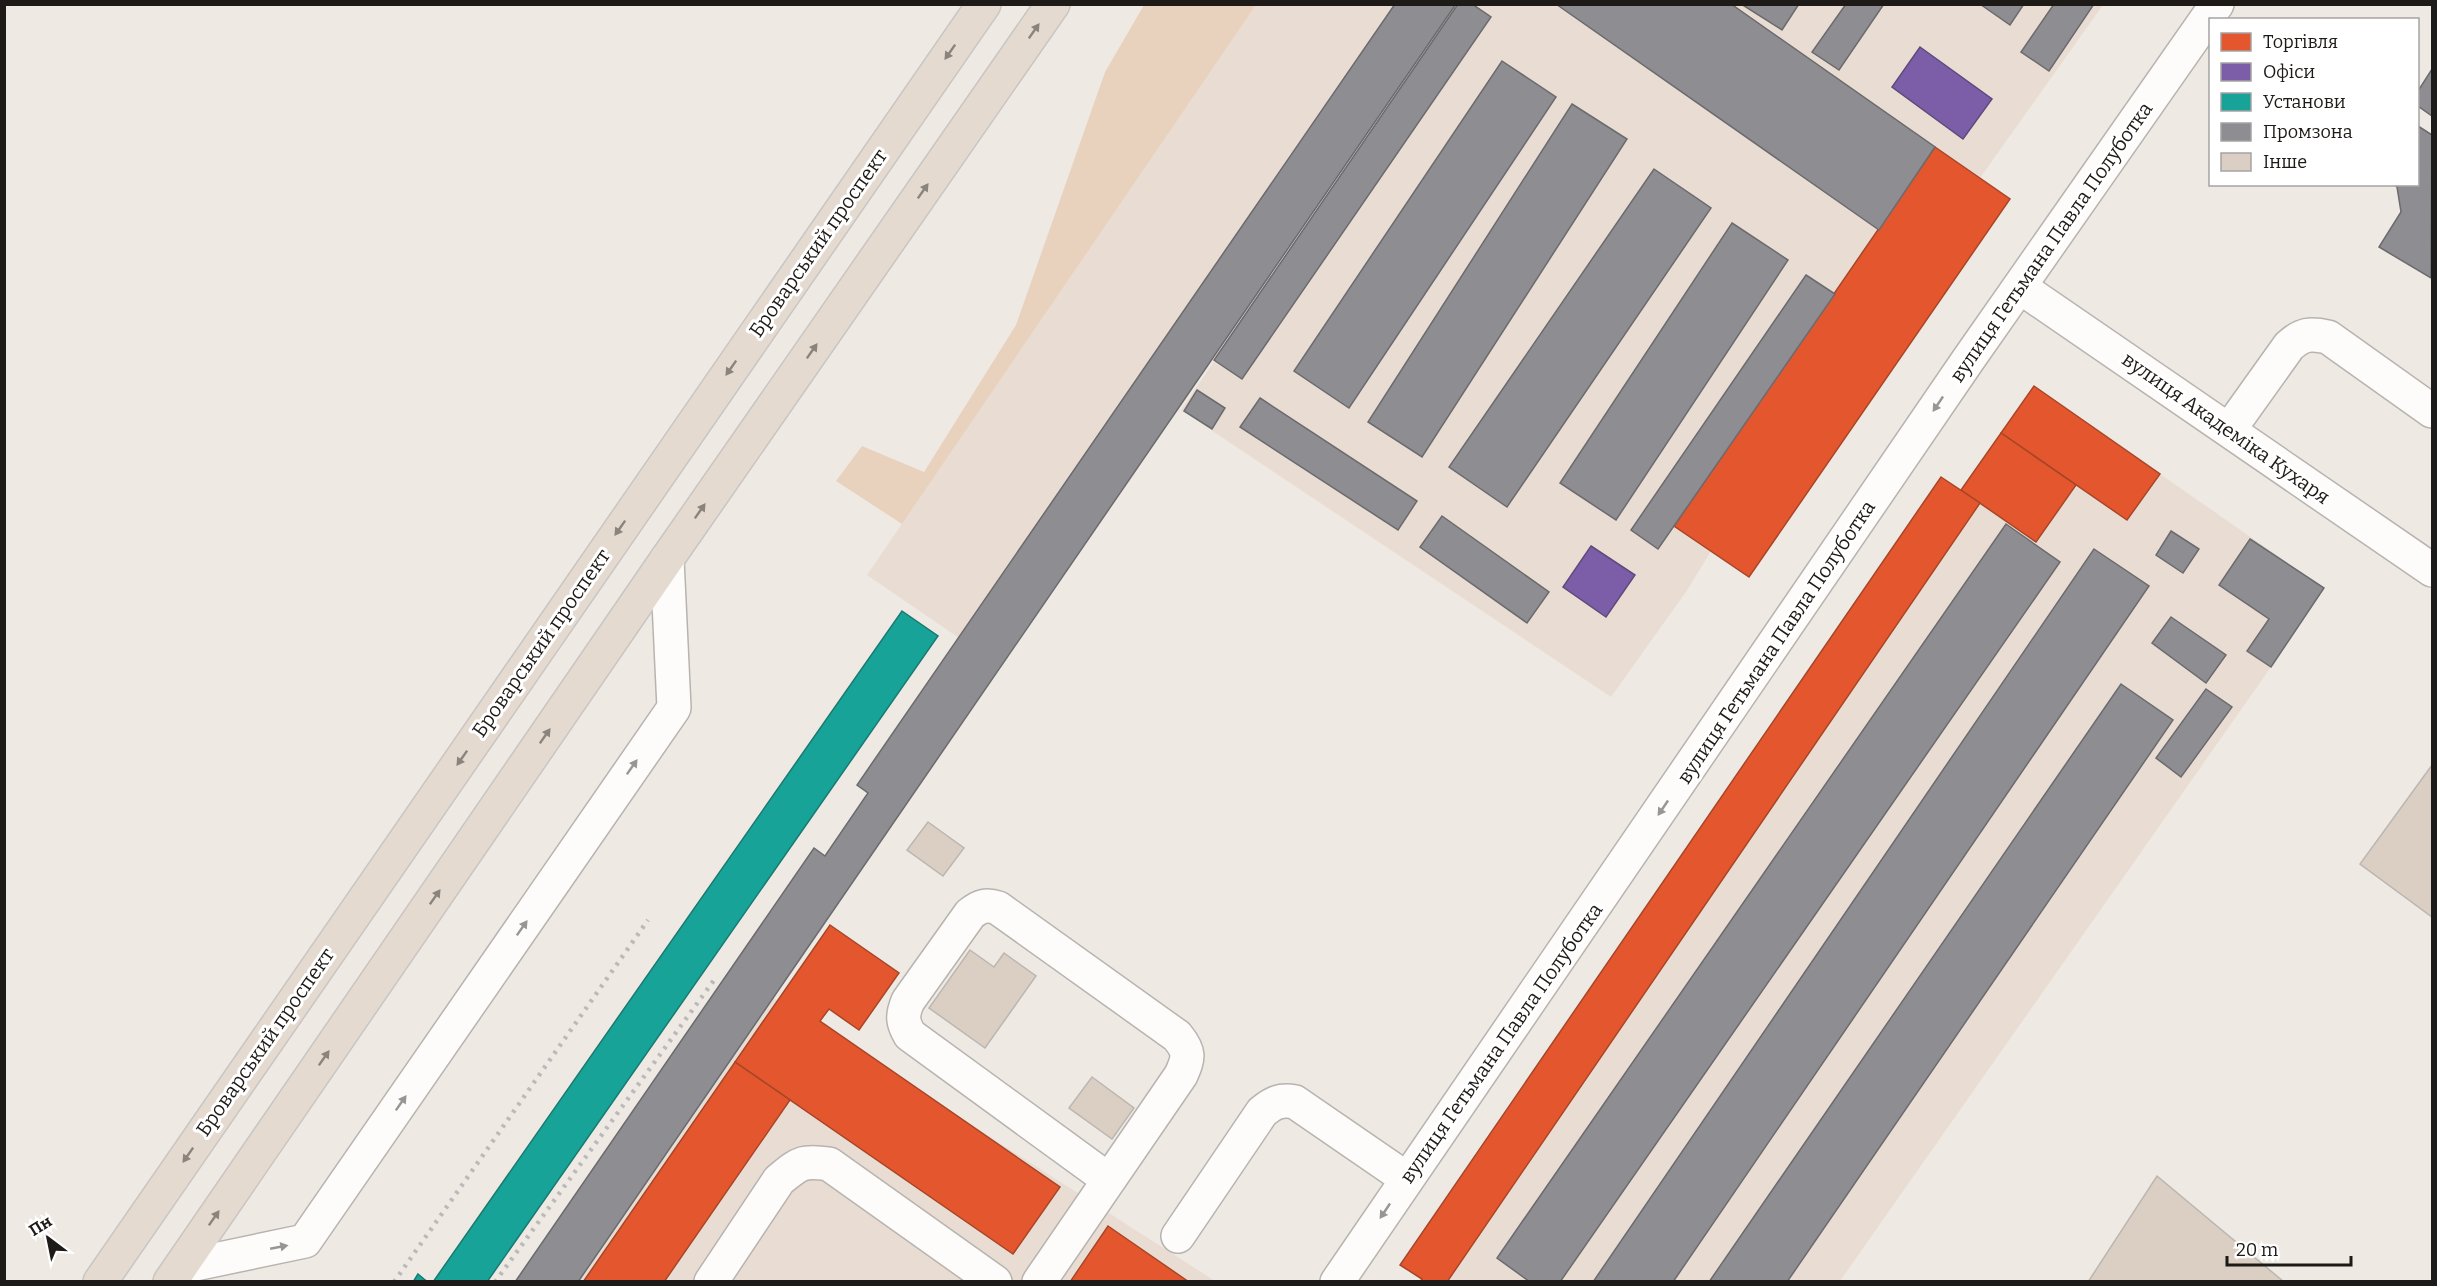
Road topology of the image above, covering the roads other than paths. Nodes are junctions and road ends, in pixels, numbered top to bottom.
1 (984, 4) edge
2 (1053, 4) edge
3 (2217, 4) edge
4 (2020, 287) junction
5 (2433, 411) edge
6 (2229, 430) junction
7 (667, 559) junction
8 (2433, 570) edge
9 (1407, 1179) junction
10 (1108, 1180) junction
11 (1178, 1236) dead end
12 (175, 1274) edge
13 (100, 1281) edge
14 (711, 1281) edge
15 (995, 1281) edge
16 (1039, 1281) edge
17 (1337, 1281) edge

1 -> 13 highway, Броварський проспект
7 -> 2 highway
3 - 4 street, вулиця Гетьмана Павла Полуботка
4 - 6 street, вулиця Академіка Кухаря
4 -> 9 street, вулиця Гетьмана Павла Полуботка
5 - 6 street
6 - 8 street, вулиця Академіка Кухаря
12 -> 7 highway
12 -> 7 street
9 - 11 street
9 -> 17 street, вулиця Гетьмана Павла Полуботка
10 - 10 street
10 - 16 street
14 - 15 street

